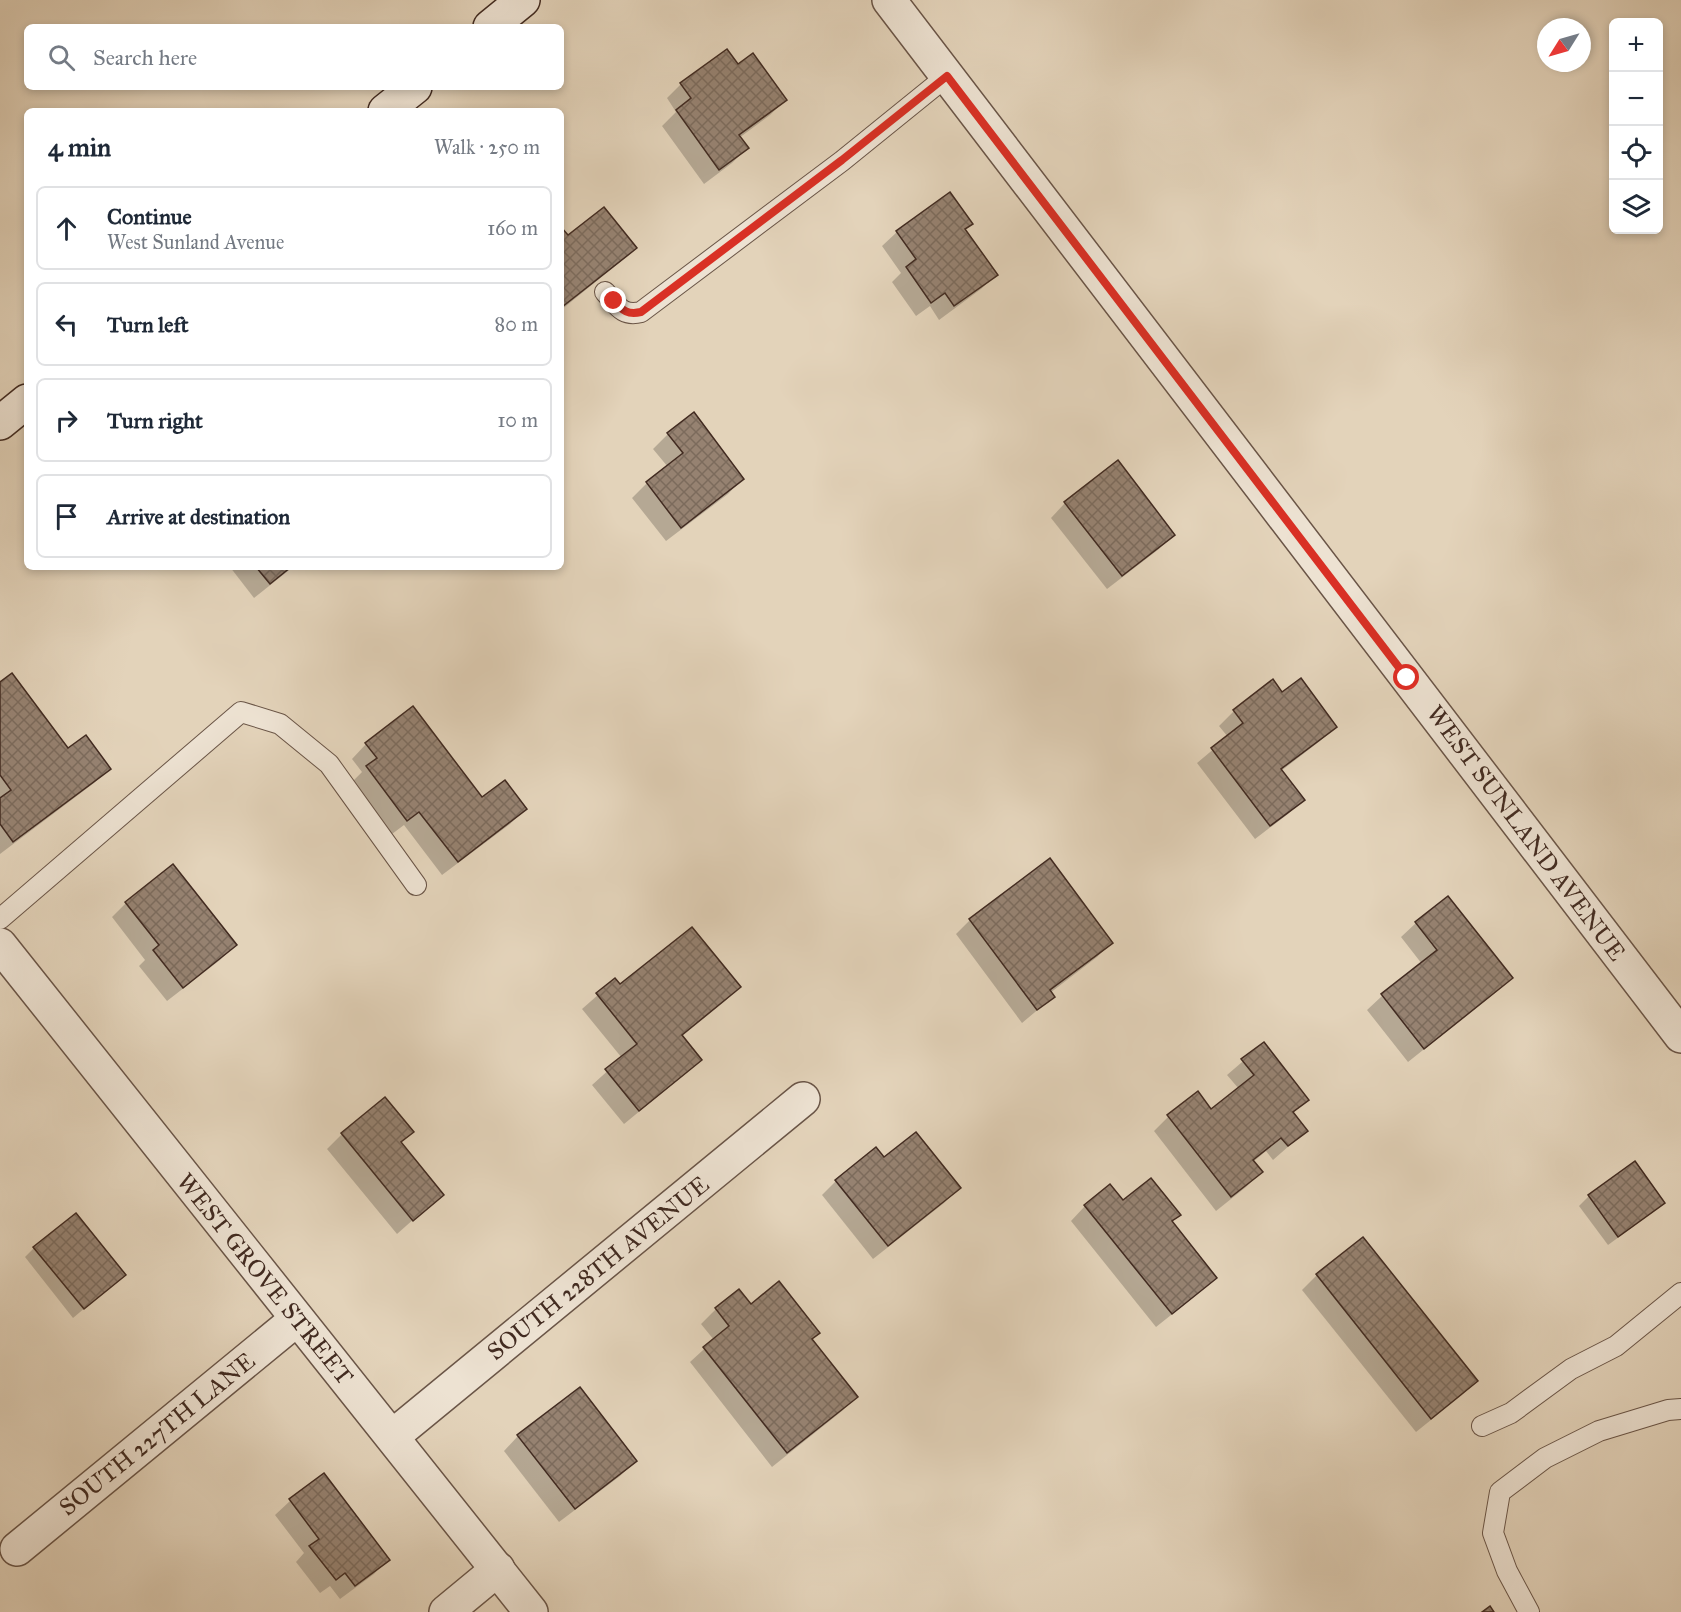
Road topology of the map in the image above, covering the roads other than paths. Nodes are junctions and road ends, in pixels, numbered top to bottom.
1 (524, 0) edge
2 (889, 0) edge
3 (494, 24) edge
4 (947, 76) junction
5 (411, 90) edge
6 (389, 108) edge
7 (605, 292) dead end
8 (24, 403) edge
9 (0, 423) edge
10 (416, 885) dead end
11 (0, 919) edge
12 (0, 945) edge
13 (1681, 1036) edge
14 (803, 1100) dead end
15 (1681, 1293) edge
16 (297, 1319) junction
17 (1681, 1409) edge
18 (1482, 1426) dead end
19 (393, 1436) junction
20 (17, 1549) dead end
21 (498, 1569) junction
22 (446, 1612) edge
23 (531, 1612) edge
24 (1529, 1612) edge

1 - 3 street
2 - 4 street, WEST SUNLAND AVENUE
4 - 7 lane
4 - 13 street, WEST SUNLAND AVENUE
5 - 6 street
8 - 9 street
10 - 11 lane
12 - 16 street, WEST GROVE STREET
14 - 19 street, SOUTH 228TH AVENUE
15 - 18 lane
16 - 19 street, WEST GROVE STREET
16 - 20 street, SOUTH 227TH LANE
17 - 24 lane
19 - 21 street, WEST GROVE STREET
21 - 22 street
21 - 23 street, WEST GROVE STREET

